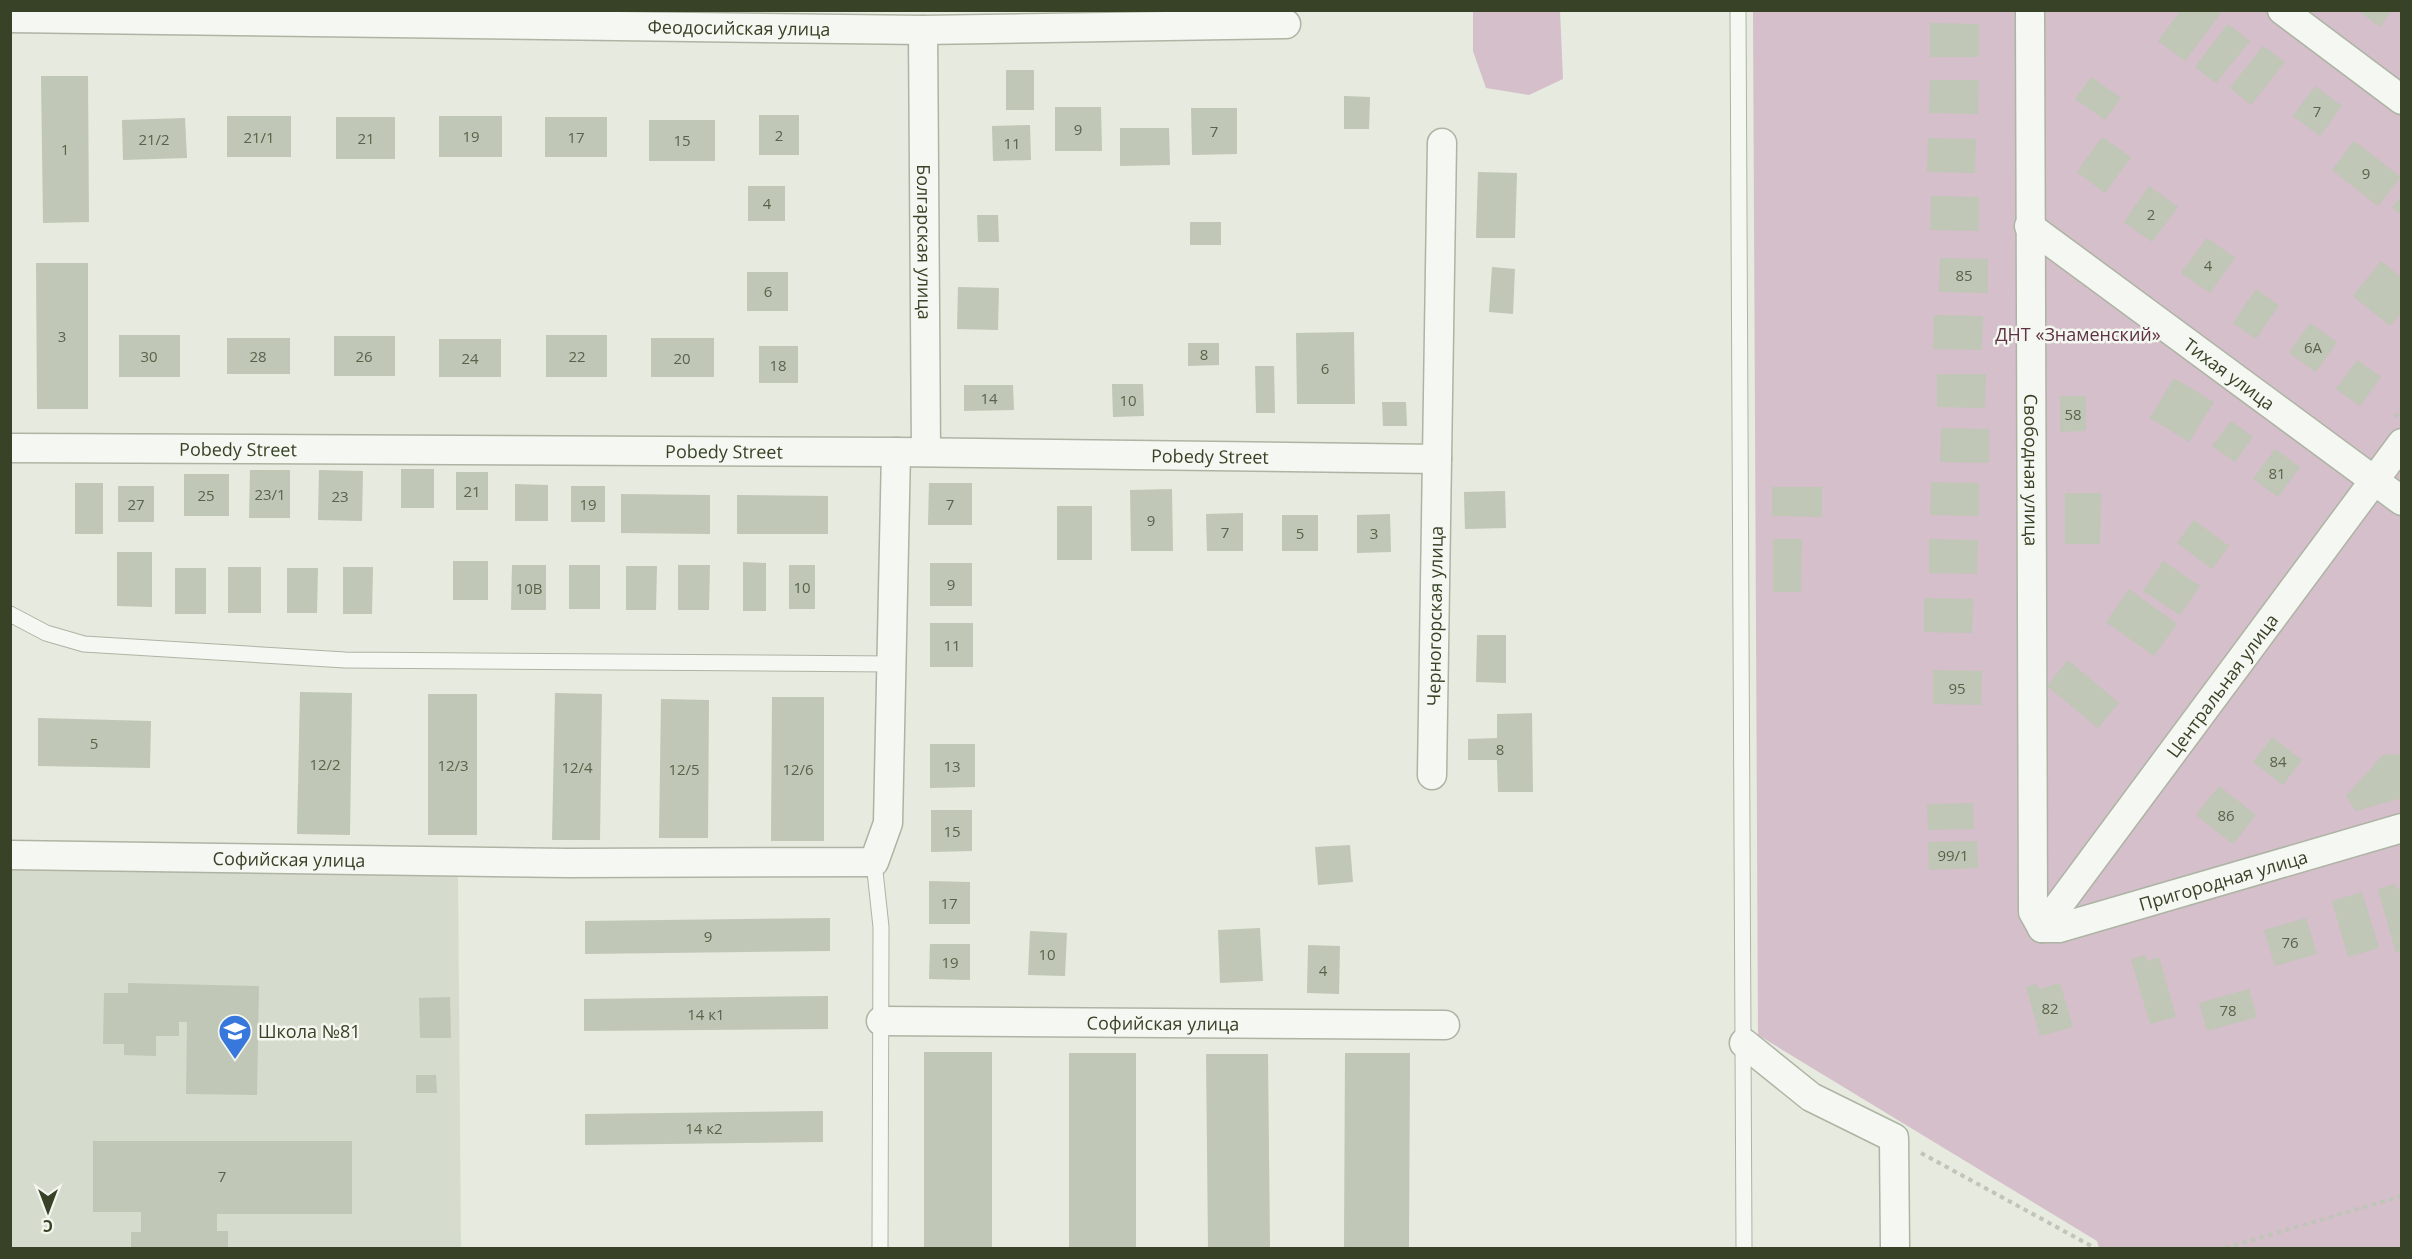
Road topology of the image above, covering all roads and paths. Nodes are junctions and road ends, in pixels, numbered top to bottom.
1 (1738, 10) edge
2 (2030, 10) edge
3 (2282, 10) edge
4 (10, 18) edge
5 (1286, 24) dead end
6 (923, 30) junction
7 (2402, 100) edge
8 (1442, 143) dead end
9 (2030, 226) junction
10 (2402, 443) edge
11 (10, 448) edge
12 (896, 452) junction
13 (926, 452) junction
14 (1437, 459) junction
15 (2374, 479) junction
16 (2402, 501) edge
17 (10, 614) edge
18 (893, 664) junction
19 (1432, 775) dead end
20 (2402, 828) edge
21 (10, 855) edge
22 (874, 862) junction
23 (2042, 928) junction
24 (881, 1021) junction
25 (1444, 1024) dead end
26 (1744, 1043) junction
27 (1894, 1138) junction
28 (2402, 1196) edge
29 (880, 1248) edge
30 (1744, 1248) edge
31 (1895, 1248) edge
32 (2095, 1248) edge
33 (2225, 1248) edge

1 - 26 lane
2 - 9 street, Свободная улица
3 - 7 street
4 - 6 street, Феодосийская улица
5 - 6 street, Феодосийская улица
6 - 13 street, Болгарская улица
8 - 14 street, Черногорская улица
9 - 15 street, Тихая улица
9 - 23 street, Свободная улица
10 - 15 street, Центральная улица
11 - 12 street, Pobedy Street
12 - 13 street, Pobedy Street
12 - 18 street
13 - 14 street, Pobedy Street
14 - 19 street, Черногорская улица
15 - 16 street, Тихая улица
15 - 23 street, Центральная улица
17 - 18 lane
18 - 22 street
20 - 23 street, Пригородная улица
21 - 22 street, Софийская улица
22 - 24 lane
24 - 25 street, Софийская улица
24 - 29 lane
26 - 27 street
26 - 30 lane
27 - 31 street
27 - 32 path
28 - 33 path

